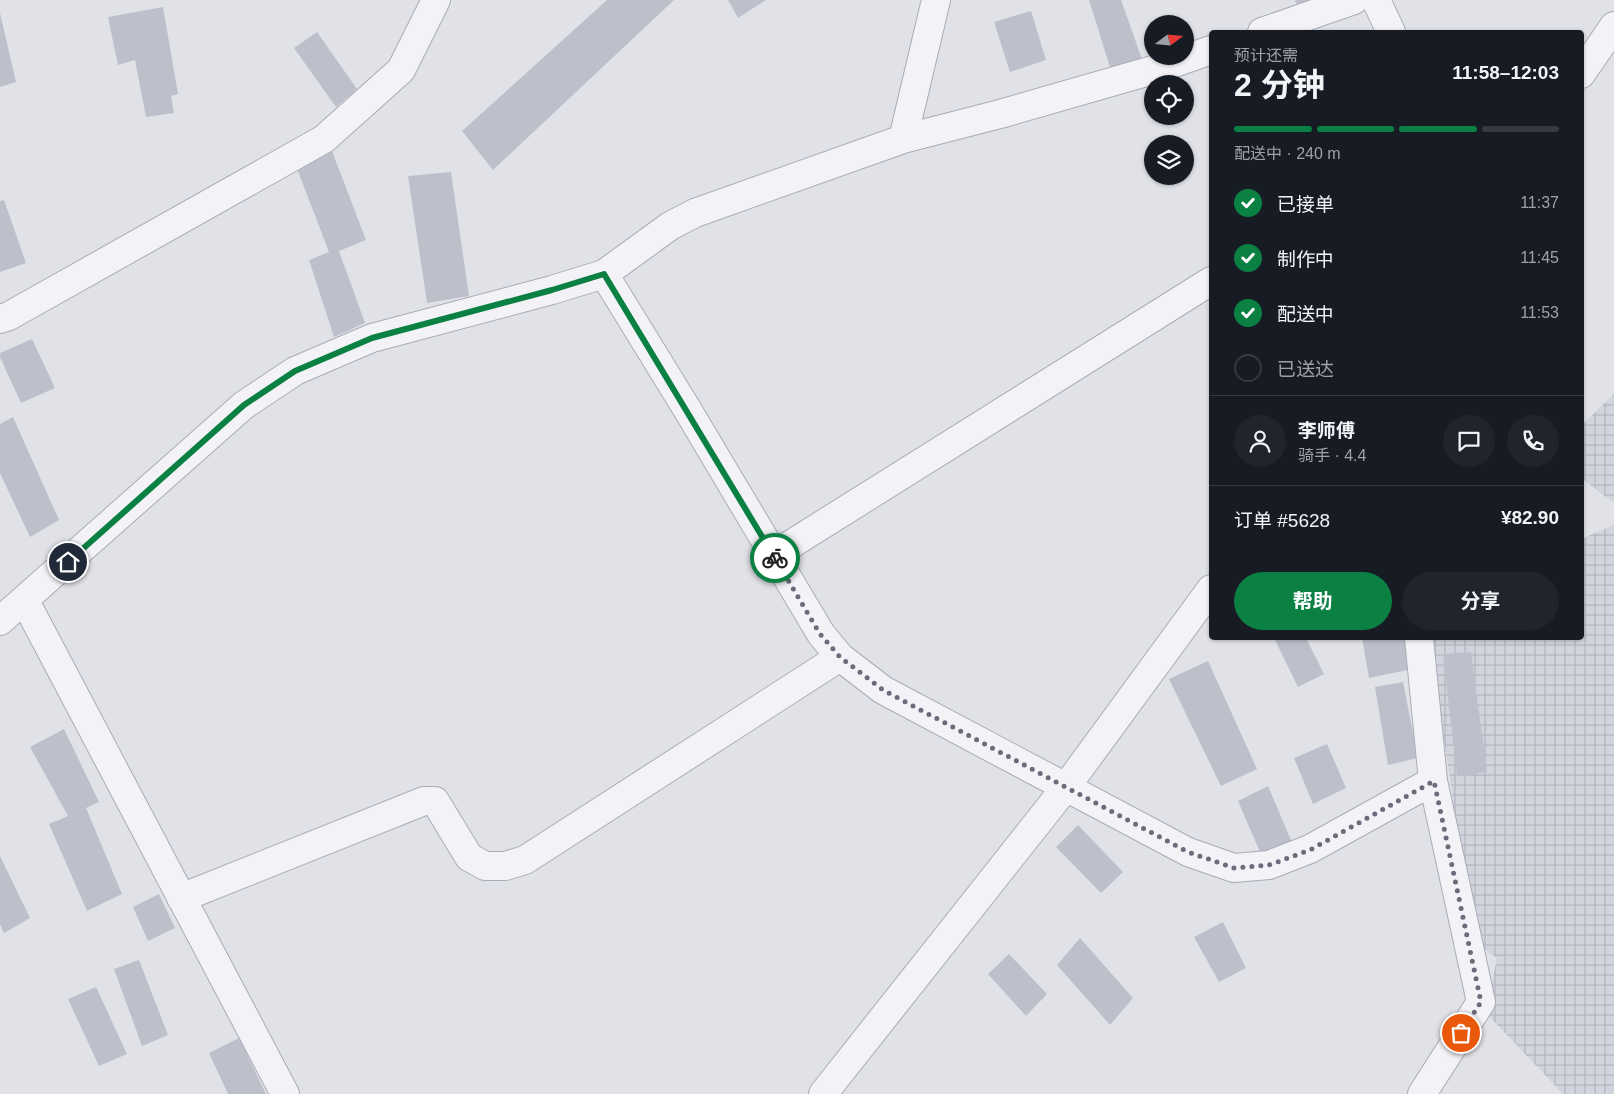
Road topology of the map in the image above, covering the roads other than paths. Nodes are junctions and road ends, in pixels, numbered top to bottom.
1 (436, 0) edge
2 (936, 0) edge
3 (1354, 0) edge
4 (1376, 0) edge
5 (1614, 26) edge
6 (1268, 30) edge
7 (1390, 30) edge
8 (1209, 51) edge
9 (1584, 70) edge
10 (902, 139) junction
11 (604, 274) junction
12 (1209, 282) edge
13 (0, 319) edge
14 (774, 555) junction
15 (1209, 592) edge
16 (25, 601) junction
17 (0, 621) edge
18 (1419, 640) edge
19 (840, 657) junction
20 (1434, 781) junction
21 (1066, 787) junction
22 (181, 898) junction
23 (285, 1094) edge
24 (823, 1094) edge
25 (1422, 1094) edge

1 - 13 street
2 - 10 street
3 - 6 street
4 - 7 street
5 - 9 street
8 - 10 street
10 - 11 street
11 - 14 street
11 - 16 street
12 - 14 street
14 - 19 street
15 - 21 street
16 - 17 street
16 - 22 street
18 - 20 street
19 - 21 street
19 - 22 street
20 - 21 street
20 - 25 street
21 - 24 street
22 - 23 street

